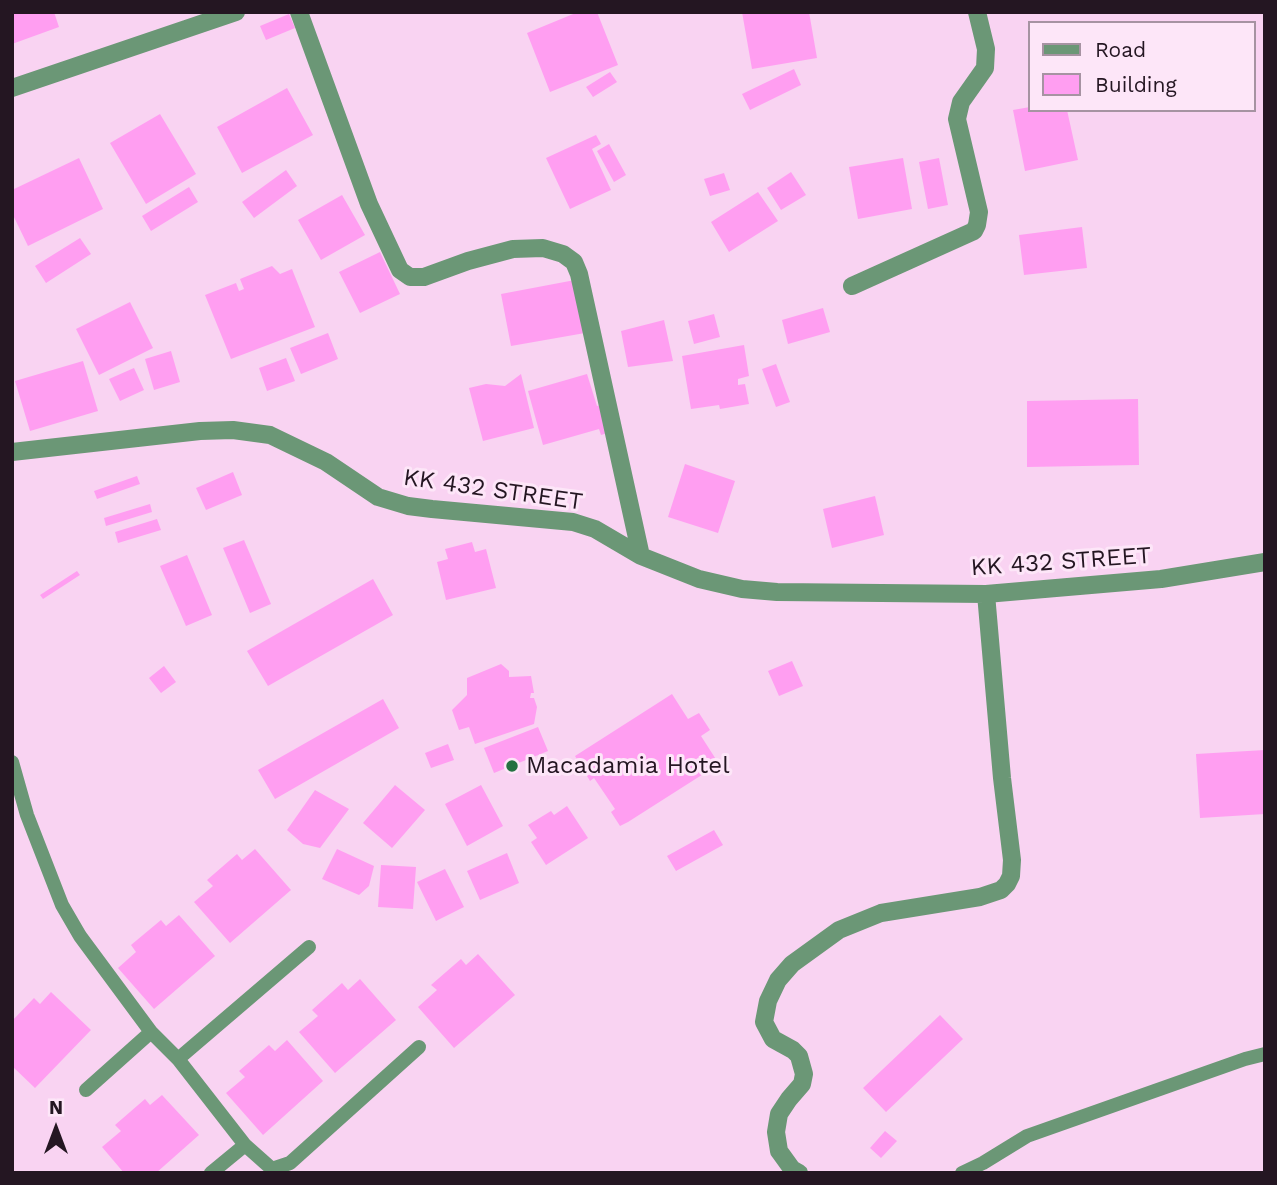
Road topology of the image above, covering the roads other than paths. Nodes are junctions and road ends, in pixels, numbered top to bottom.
1 (236, 12) edge
2 (299, 12) edge
3 (977, 12) edge
4 (12, 88) edge
5 (852, 286) dead end
6 (12, 452) edge
7 (641, 556) junction
8 (1265, 562) edge
9 (986, 594) junction
10 (12, 762) edge
11 (309, 947) dead end
12 (151, 1032) junction
13 (419, 1047) dead end
14 (1265, 1054) edge
15 (178, 1059) junction
16 (86, 1090) dead end
17 (245, 1145) junction
18 (211, 1173) edge
19 (799, 1173) edge
20 (962, 1173) edge

1 - 4 street
2 - 7 street
3 - 5 street
6 - 7 street, KK 432 STREET
7 - 9 street, KK 432 STREET
8 - 9 street, KK 432 STREET
9 - 19 street
10 - 12 lane
11 - 15 lane
12 - 15 lane
12 - 16 lane
13 - 17 lane
14 - 20 lane
15 - 17 lane
17 - 18 lane

